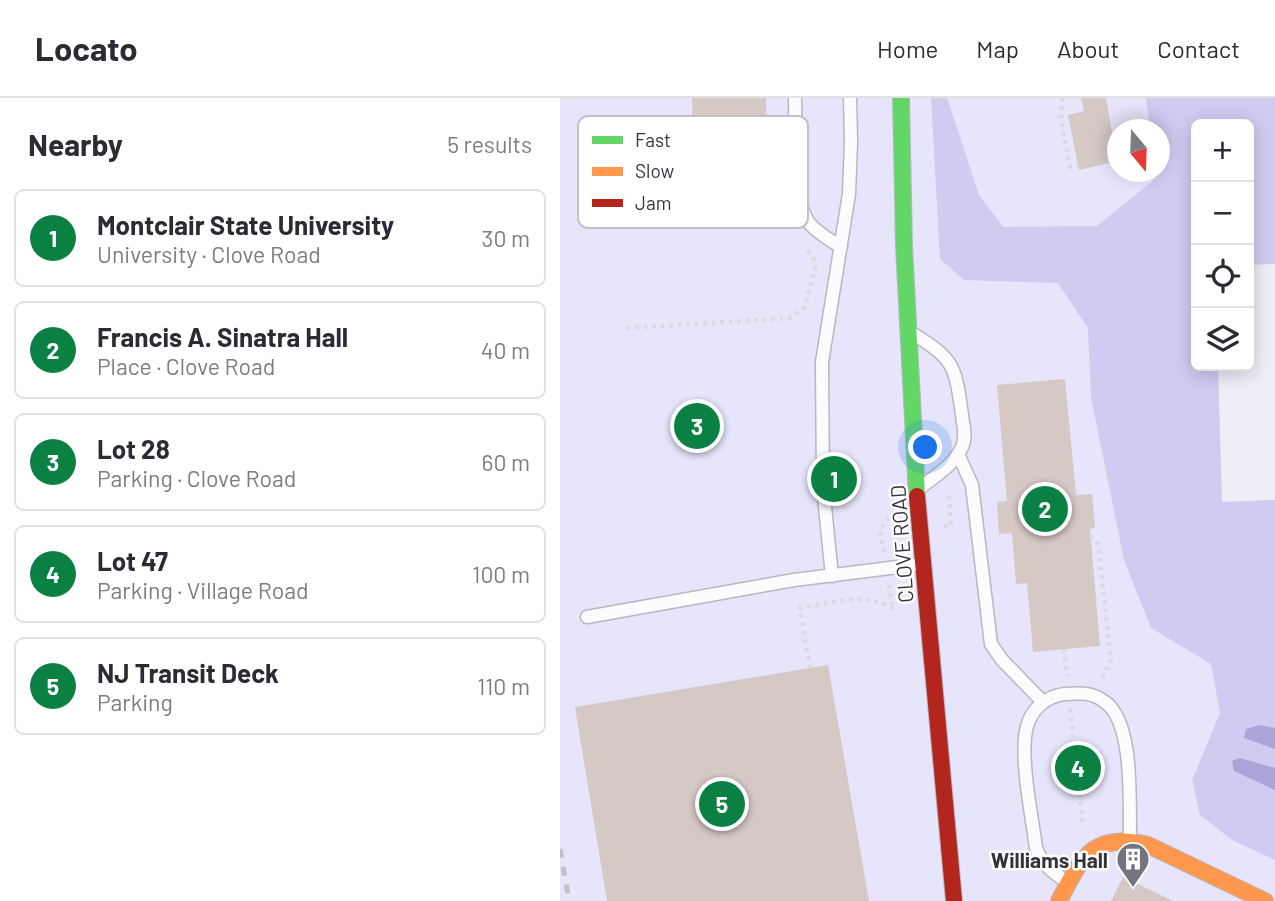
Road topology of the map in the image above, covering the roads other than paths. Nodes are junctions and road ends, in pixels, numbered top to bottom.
1 (795, 98) edge
2 (850, 98) edge
3 (901, 98) edge
4 (795, 116) edge
5 (808, 222) edge
6 (841, 247) junction
7 (908, 330) junction
8 (958, 454) junction
9 (917, 491) junction
10 (922, 564) junction
11 (832, 576) junction
12 (587, 617) dead end
13 (1043, 702) junction
14 (1130, 841) junction
15 (1068, 883) junction
16 (954, 901) edge
17 (1059, 901) edge
18 (1265, 901) edge

1 - 4 lane
2 - 6 lane
3 - 7 street, CLOVE ROAD
5 - 6 lane
6 - 11 lane
7 - 8 lane
7 - 9 street, CLOVE ROAD
8 - 9 lane
8 - 13 lane
9 - 10 street, CLOVE ROAD
10 - 11 lane
10 - 16 street, CLOVE ROAD
11 - 12 lane
13 - 14 lane
13 - 15 lane
14 - 15 street
14 - 18 street
15 - 17 street

